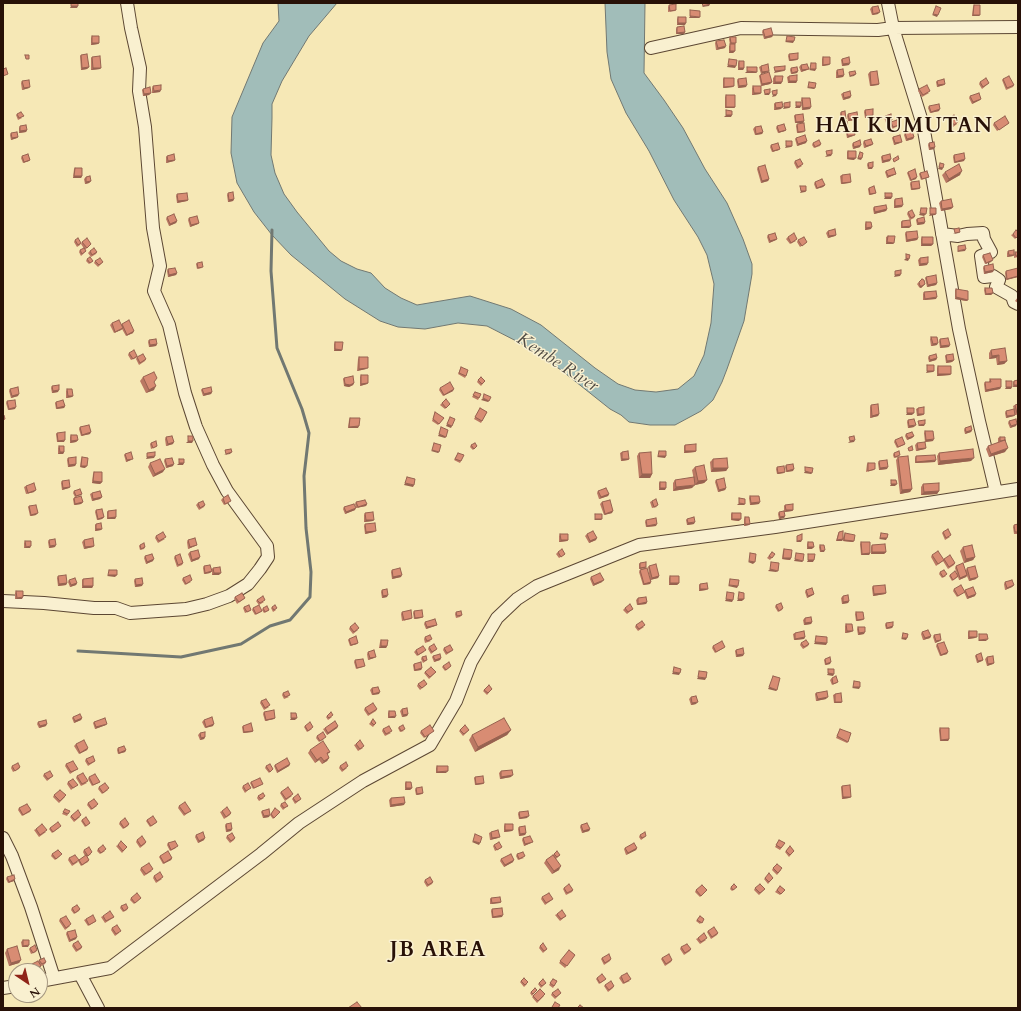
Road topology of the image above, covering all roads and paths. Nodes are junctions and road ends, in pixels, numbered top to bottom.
1 (127, 3) edge
2 (888, 3) edge
3 (1018, 27) edge
4 (893, 28) junction
5 (651, 48) dead end
6 (942, 234) junction
7 (1018, 304) edge
8 (1018, 489) edge
9 (996, 492) junction
10 (3, 602) edge
11 (3, 838) edge
12 (80, 974) junction
13 (54, 978) junction
14 (48, 979) edge
15 (98, 1008) edge

1 - 10 street
2 - 4 street
3 - 4 street
4 - 5 street
4 - 6 street
6 - 7 street
6 - 9 street
8 - 9 street
9 - 12 street
11 - 13 street
12 - 13 street
12 - 15 street
13 - 14 street

